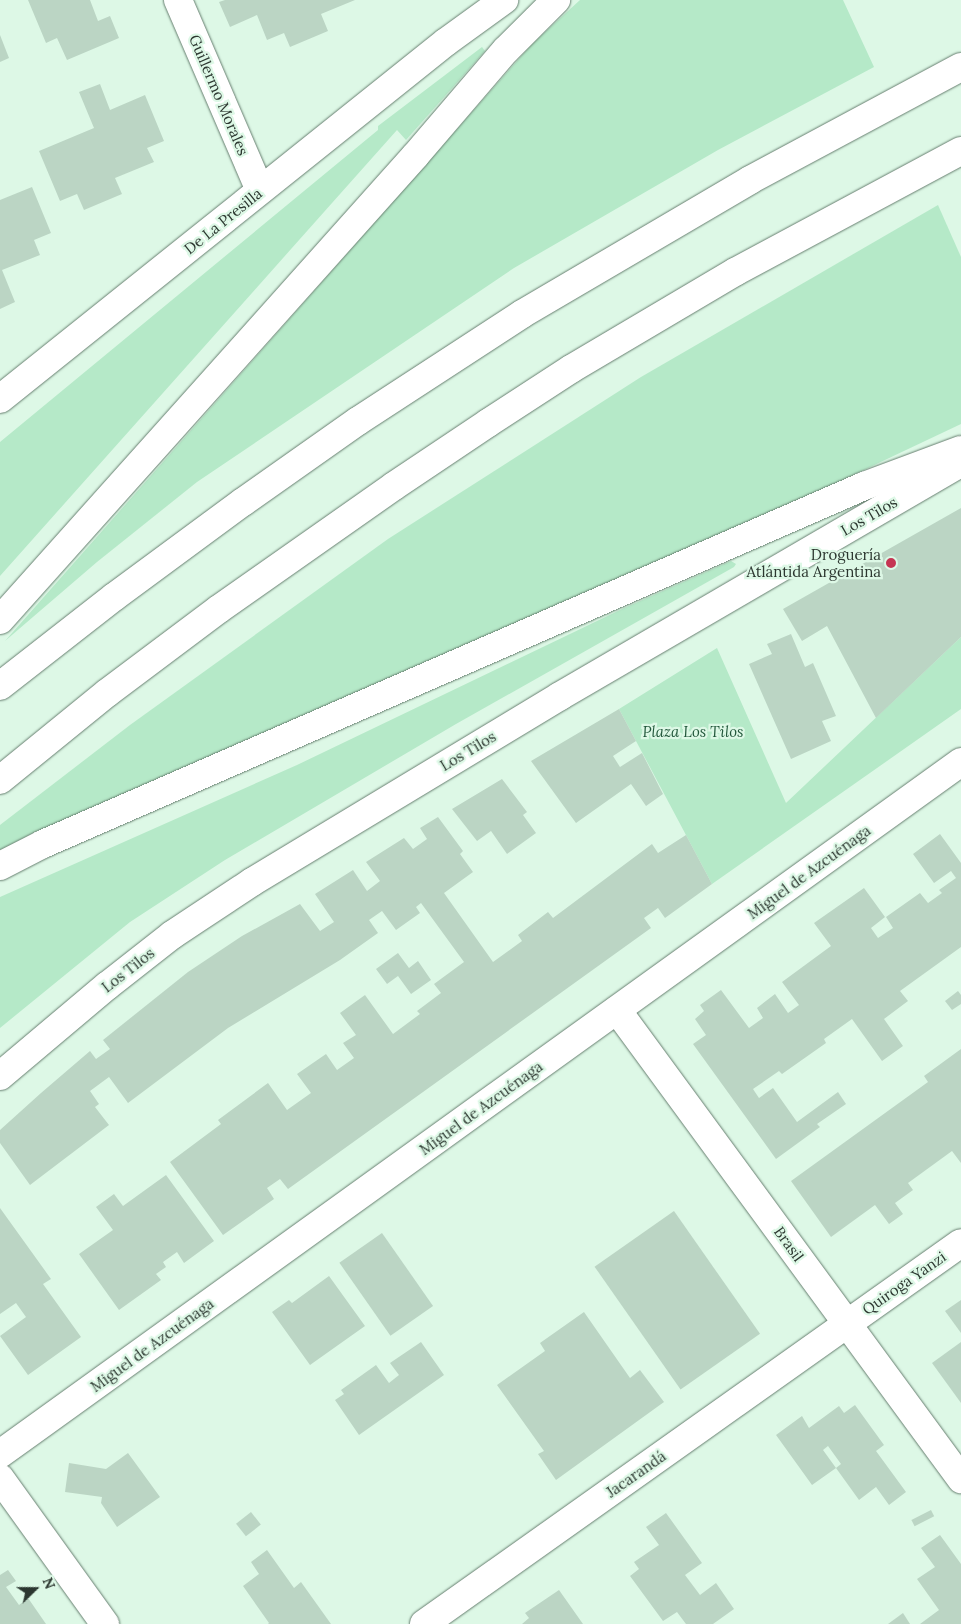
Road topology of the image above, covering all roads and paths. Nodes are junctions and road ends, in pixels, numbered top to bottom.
1 (178, 0) edge
2 (504, 0) edge
3 (556, 0) edge
4 (961, 67) edge
5 (961, 151) edge
6 (260, 190) junction
7 (0, 399) edge
8 (961, 450) edge
9 (961, 463) edge
10 (0, 620) edge
11 (0, 686) edge
12 (961, 762) edge
13 (0, 780) edge
14 (0, 866) edge
15 (617, 1010) junction
16 (0, 1076) edge
17 (961, 1243) edge
18 (847, 1323) junction
19 (0, 1454) edge
20 (0, 1478) edge
21 (961, 1479) edge
22 (105, 1624) edge
23 (424, 1624) edge

1 - 6 main road, Guillermo Morales
2 - 6 main road, De La Presilla
3 - 10 main road
4 - 11 main road
5 - 13 main road
6 - 7 main road, De La Presilla
8 - 14 main road
9 - 16 main road, Los Tilos
12 - 15 main road, Miguel de Azcuénaga
15 - 18 main road, Brasil
15 - 19 main road, Miguel de Azcuénaga
17 - 18 main road, Quiroga Yanzi
18 - 21 main road, Brasil
18 - 23 main road, Jacarandá
20 - 22 main road

